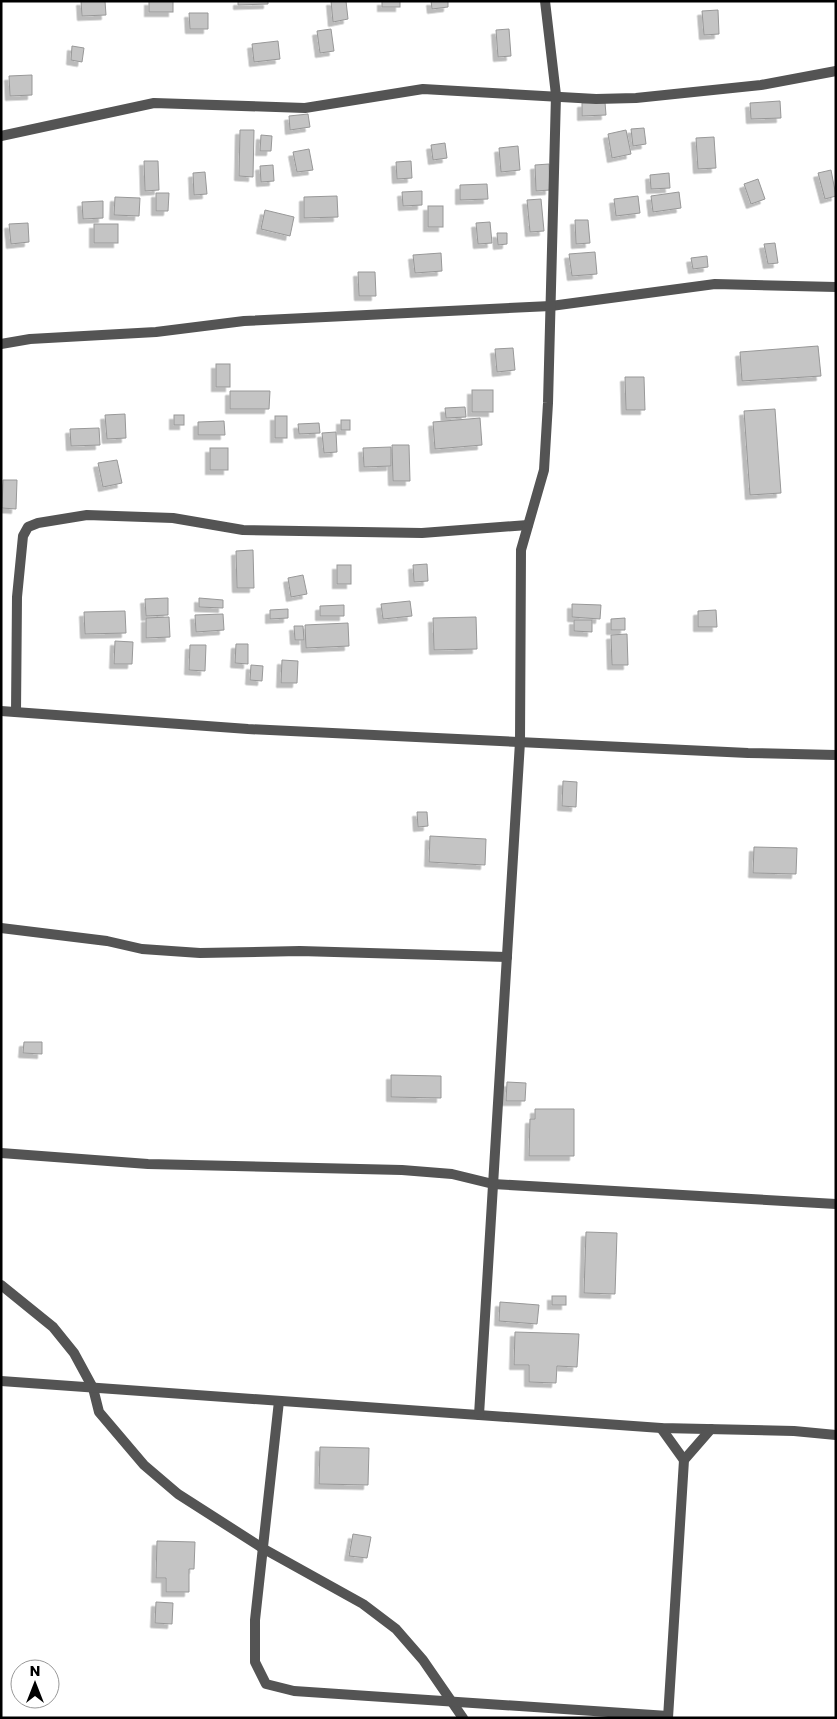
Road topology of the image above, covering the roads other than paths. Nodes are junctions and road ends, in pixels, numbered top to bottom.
1 (545, 1) edge
2 (836, 71) edge
3 (556, 95) junction
4 (1, 136) edge
5 (836, 287) edge
6 (551, 306) junction
7 (1, 344) edge
8 (528, 525) junction
9 (1, 711) edge
10 (16, 712) junction
11 (520, 742) junction
12 (836, 755) edge
13 (1, 928) edge
14 (507, 956) junction
15 (1, 1153) edge
16 (493, 1184) junction
17 (836, 1204) edge
18 (1, 1285) edge
19 (1, 1381) edge
20 (93, 1388) junction
21 (279, 1400) junction
22 (479, 1415) junction
23 (661, 1428) junction
24 (711, 1429) junction
25 (836, 1435) edge
26 (684, 1460) junction
27 (264, 1549) junction
28 (452, 1702) junction
29 (668, 1717) edge
30 (463, 1718) edge

1 - 3 street
2 - 3 street
3 - 4 street
3 - 6 street
5 - 6 street
6 - 7 street
6 - 8 street
8 - 10 street
8 - 11 street
9 - 10 street
10 - 11 street
11 - 12 street
11 - 14 street
13 - 14 street
14 - 16 street
15 - 16 street
16 - 17 street
16 - 22 street
18 - 20 street
19 - 20 street
20 - 21 street
20 - 27 street
21 - 22 street
21 - 27 street
22 - 23 street
23 - 24 street
23 - 26 street
24 - 25 street
24 - 26 street
26 - 29 street
27 - 28 street
27 - 28 street
28 - 29 street
28 - 30 street

